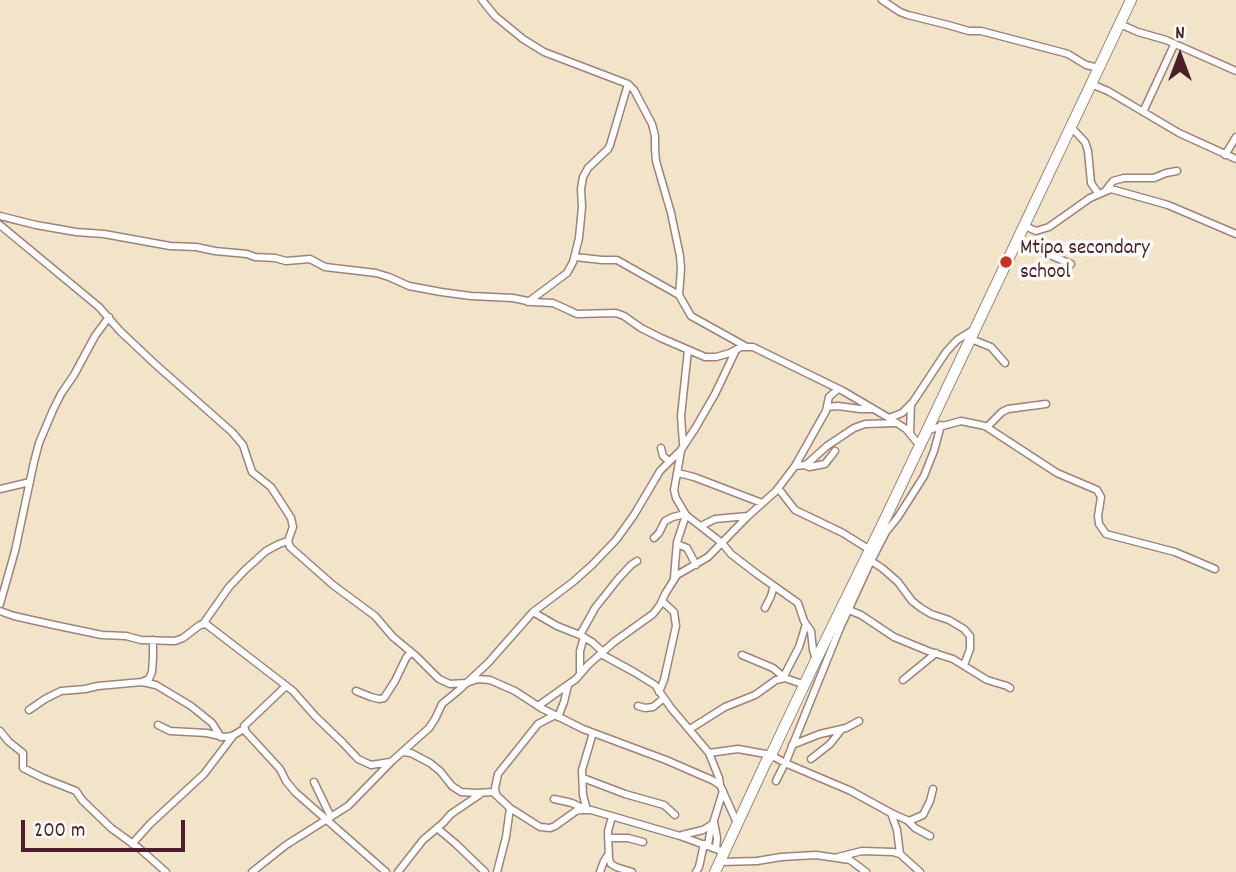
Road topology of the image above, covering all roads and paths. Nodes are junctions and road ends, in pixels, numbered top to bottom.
1 (482, 0) edge
2 (882, 0) edge
3 (1131, 0) edge
4 (1120, 23) junction
5 (1174, 45) junction
6 (1099, 68) junction
7 (1236, 71) edge
8 (628, 84) junction
9 (1091, 84) junction
10 (1143, 112) junction
11 (1071, 127) junction
12 (1236, 137) edge
13 (1225, 155) junction
14 (1236, 159) edge
15 (1177, 171) dead end
16 (1106, 190) junction
17 (1098, 193) junction
18 (0, 216) edge
19 (1026, 223) junction
20 (0, 225) edge
21 (1236, 233) edge
22 (1017, 241) junction
23 (575, 257) junction
24 (1071, 264) dead end
25 (679, 295) junction
26 (528, 302) junction
27 (109, 317) junction
28 (976, 328) junction
29 (971, 339) junction
30 (745, 346) junction
31 (688, 350) junction
32 (736, 350) junction
33 (1005, 363) dead end
34 (838, 388) junction
35 (912, 404) junction
36 (1046, 404) dead end
37 (827, 407) junction
38 (873, 409) junction
39 (889, 418) junction
40 (897, 423) junction
41 (941, 425) junction
42 (987, 427) junction
43 (928, 430) junction
44 (910, 434) junction
45 (920, 446) junction
46 (682, 447) junction
47 (661, 448) dead end
48 (835, 451) dead end
49 (669, 461) junction
50 (805, 465) junction
51 (795, 466) junction
52 (678, 473) junction
53 (30, 482) junction
54 (778, 488) junction
55 (0, 489) edge
56 (762, 503) junction
57 (686, 514) junction
58 (748, 516) junction
59 (701, 526) junction
60 (654, 538) dead end
61 (288, 541) junction
62 (722, 543) junction
63 (677, 544) junction
64 (870, 550) junction
65 (637, 561) dead end
66 (871, 561) junction
67 (696, 565) junction
68 (1215, 569) dead end
69 (673, 580) junction
70 (774, 586) junction
71 (662, 601) junction
72 (0, 604) edge
73 (765, 608) dead end
74 (849, 610) junction
75 (0, 611) edge
76 (533, 612) junction
77 (203, 624) junction
78 (806, 624) junction
79 (582, 636) junction
80 (153, 640) junction
81 (411, 652) junction
82 (602, 653) junction
83 (936, 653) junction
84 (742, 655) dead end
85 (816, 659) junction
86 (964, 665) junction
87 (580, 674) junction
88 (784, 677) junction
89 (903, 680) dead end
90 (142, 682) junction
91 (466, 683) junction
92 (568, 685) junction
93 (805, 685) junction
94 (286, 686) junction
95 (1010, 688) dead end
96 (356, 691) dead end
97 (522, 694) junction
98 (662, 695) junction
99 (551, 696) junction
100 (638, 706) dead end
101 (539, 707) junction
102 (29, 710) dead end
103 (557, 716) junction
104 (859, 721) dead end
105 (540, 723) junction
106 (158, 725) dead end
107 (800, 726) junction
108 (244, 729) junction
109 (690, 729) junction
110 (842, 729) junction
111 (0, 731) edge
112 (593, 733) junction
113 (233, 736) junction
114 (221, 737) junction
115 (810, 737) junction
116 (792, 745) junction
117 (403, 752) junction
118 (709, 753) junction
119 (771, 755) junction
120 (811, 759) dead end
121 (392, 761) junction
122 (785, 762) junction
123 (583, 778) junction
124 (776, 780) dead end
125 (314, 782) dead end
126 (722, 788) junction
127 (933, 789) dead end
128 (483, 793) junction
129 (496, 794) junction
130 (554, 799) dead end
131 (510, 807) junction
132 (586, 810) junction
133 (891, 813) junction
134 (675, 815) dead end
135 (612, 817) junction
136 (328, 818) junction
137 (907, 820) junction
138 (713, 822) junction
139 (738, 825) junction
140 (436, 828) junction
141 (680, 836) junction
142 (930, 836) dead end
143 (608, 838) junction
144 (643, 842) dead end
145 (132, 844) junction
146 (706, 845) junction
147 (900, 854) junction
148 (608, 855) junction
149 (836, 857) junction
150 (719, 859) edge
151 (166, 872) edge
152 (253, 872) edge
153 (386, 872) edge
154 (398, 872) edge
155 (485, 872) edge
156 (498, 872) edge
157 (600, 872) edge
158 (632, 872) edge
159 (696, 872) edge
160 (866, 872) edge
161 (920, 872) edge

1 - 8 street
2 - 6 street
3 - 4 main road
4 - 5 street
4 - 6 main road
5 - 7 street
5 - 10 street
6 - 9 main road
8 - 23 street
8 - 25 street
9 - 10 street
9 - 11 main road
10 - 13 street
11 - 17 street
11 - 19 main road
12 - 13 street
13 - 14 street
15 - 16 street
16 - 17 street
16 - 21 street
17 - 19 street
18 - 26 street
19 - 22 main road
20 - 27 street
22 - 24 street
22 - 28 main road
23 - 25 street
23 - 26 street
25 - 30 street
26 - 31 street
27 - 53 street
27 - 61 street
28 - 29 main road
28 - 35 street
29 - 33 street
29 - 43 main road
30 - 32 street
30 - 34 street
31 - 32 street
31 - 46 street
32 - 46 street
34 - 37 street
34 - 38 street
35 - 39 street
35 - 44 street
36 - 42 street
37 - 38 street
37 - 51 street
38 - 39 street
39 - 40 street
40 - 44 street
40 - 50 street
41 - 42 street
41 - 43 street
41 - 66 street
42 - 68 street
43 - 45 main road
44 - 45 street
45 - 64 main road
46 - 49 street
46 - 52 street
47 - 49 street
48 - 50 street
49 - 76 street
50 - 51 street
51 - 54 street
52 - 56 street
52 - 57 street
53 - 55 street
53 - 72 street
54 - 56 street
54 - 64 street
56 - 58 street
57 - 59 street
57 - 60 street
57 - 63 street
58 - 59 street
58 - 62 street
59 - 62 street
61 - 77 street
61 - 81 street
62 - 67 street
62 - 70 street
63 - 67 street
63 - 69 street
64 - 85 main road
65 - 79 street
66 - 74 street
66 - 86 street
67 - 69 street
69 - 71 street
70 - 73 street
70 - 78 street
71 - 82 street
71 - 98 street
74 - 83 street
74 - 107 street
75 - 80 street
76 - 79 street
76 - 91 street
77 - 80 street
77 - 94 street
78 - 85 street
78 - 88 street
79 - 82 street
79 - 87 street
80 - 90 street
81 - 91 street
81 - 96 street
82 - 87 street
82 - 98 street
83 - 86 street
83 - 89 street
84 - 88 street
85 - 93 main road
86 - 95 street
87 - 92 street
88 - 93 street
88 - 109 street
90 - 102 street
90 - 114 street
91 - 97 street
91 - 117 street
92 - 99 street
92 - 103 street
93 - 119 main road
94 - 108 street
94 - 121 street
97 - 99 street
97 - 101 street
98 - 100 street
98 - 109 street
99 - 101 street
101 - 103 street
101 - 105 street
103 - 105 street
103 - 112 street
104 - 110 street
105 - 129 street
106 - 114 street
107 - 115 street
107 - 116 street
108 - 113 street
108 - 136 street
109 - 118 street
110 - 115 street
110 - 120 street
111 - 145 street
112 - 123 street
112 - 126 street
113 - 114 street
113 - 145 street
115 - 116 street
116 - 122 street
117 - 121 street
117 - 128 street
118 - 119 street
118 - 126 street
119 - 122 street
119 - 139 main road
121 - 136 street
122 - 124 street
122 - 133 street
123 - 132 street
123 - 134 street
125 - 136 street
126 - 138 street
126 - 139 street
127 - 137 street
128 - 129 street
128 - 140 street
129 - 131 street
130 - 132 street
131 - 132 street
131 - 156 street
132 - 135 street
133 - 137 street
133 - 147 street
135 - 141 street
135 - 143 street
136 - 152 street
136 - 153 street
137 - 142 street
138 - 141 street
138 - 146 street
138 - 150 street
139 - 150 main road
140 - 154 street
140 - 155 street
141 - 146 street
143 - 144 street
143 - 148 street
145 - 151 street
146 - 150 street
146 - 159 street
147 - 149 street
147 - 161 street
148 - 157 street
148 - 158 street
149 - 150 street
149 - 160 street

